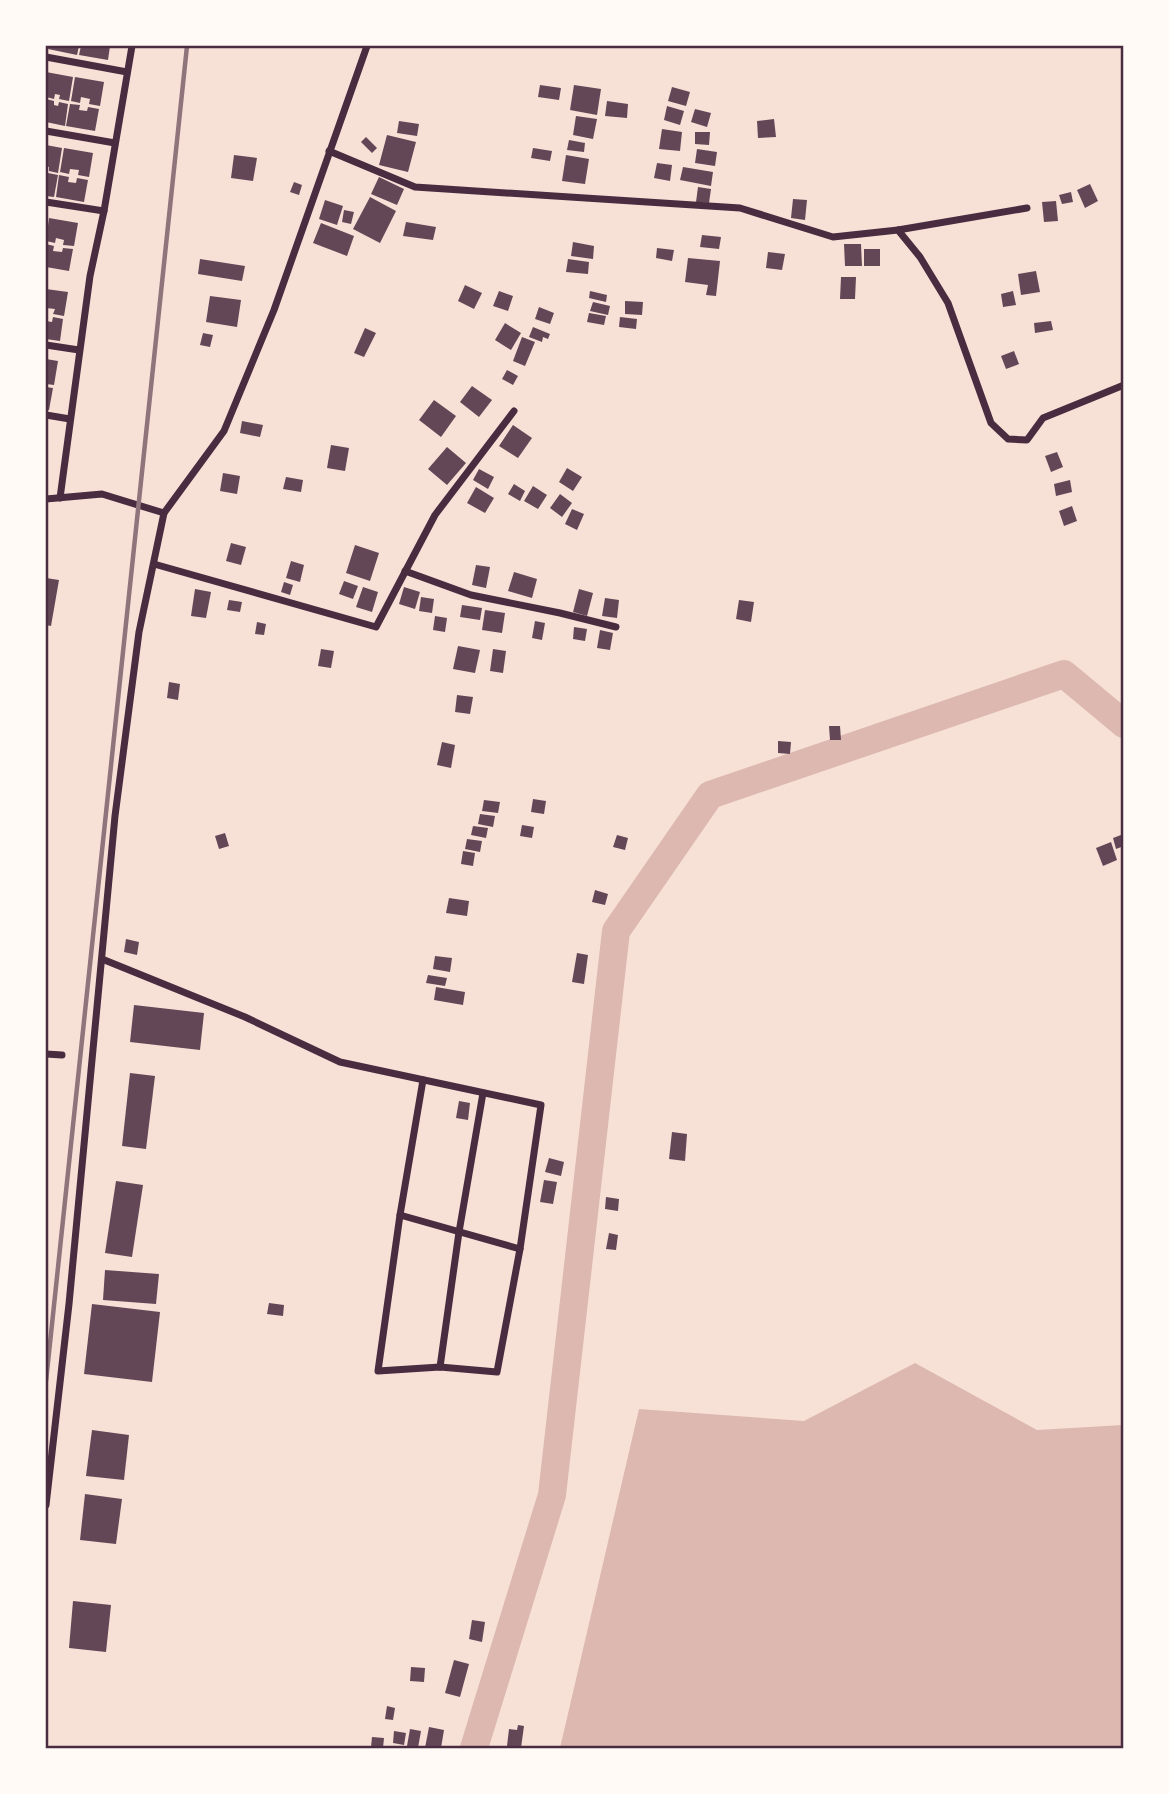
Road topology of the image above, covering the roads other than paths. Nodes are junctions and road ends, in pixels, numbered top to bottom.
1 (132, 46) edge
2 (367, 46) edge
3 (46, 57) edge
4 (127, 72) junction
5 (46, 131) edge
6 (115, 143) junction
7 (329, 151) junction
8 (46, 202) edge
9 (1027, 208) dead end
10 (104, 211) junction
11 (898, 230) junction
12 (46, 345) edge
13 (79, 351) junction
14 (1124, 386) edge
15 (514, 411) dead end
16 (46, 415) edge
17 (69, 419) junction
18 (60, 498) junction
19 (46, 499) edge
20 (164, 513) junction
21 (154, 564) junction
22 (405, 571) junction
23 (616, 628) dead end
24 (102, 959) junction
25 (46, 1054) edge
26 (62, 1055) dead end
27 (423, 1080) junction
28 (483, 1093) junction
29 (400, 1215) junction
30 (459, 1232) junction
31 (520, 1249) junction
32 (440, 1367) junction
33 (46, 1505) edge

1 - 4 street
2 - 7 street
3 - 4 street
4 - 6 street
5 - 6 street
6 - 10 street
7 - 11 street
7 - 20 street
8 - 10 street
9 - 11 street
10 - 13 street
11 - 14 street
12 - 13 street
13 - 17 street
15 - 22 street
16 - 17 street
17 - 18 street
18 - 19 street
18 - 20 street
20 - 21 street
21 - 22 street
21 - 24 street
22 - 23 street
24 - 27 street
24 - 33 street
25 - 26 street
27 - 28 street
27 - 29 street
28 - 30 street
28 - 31 street
29 - 30 street
29 - 32 street
30 - 31 street
30 - 32 street
31 - 32 street

